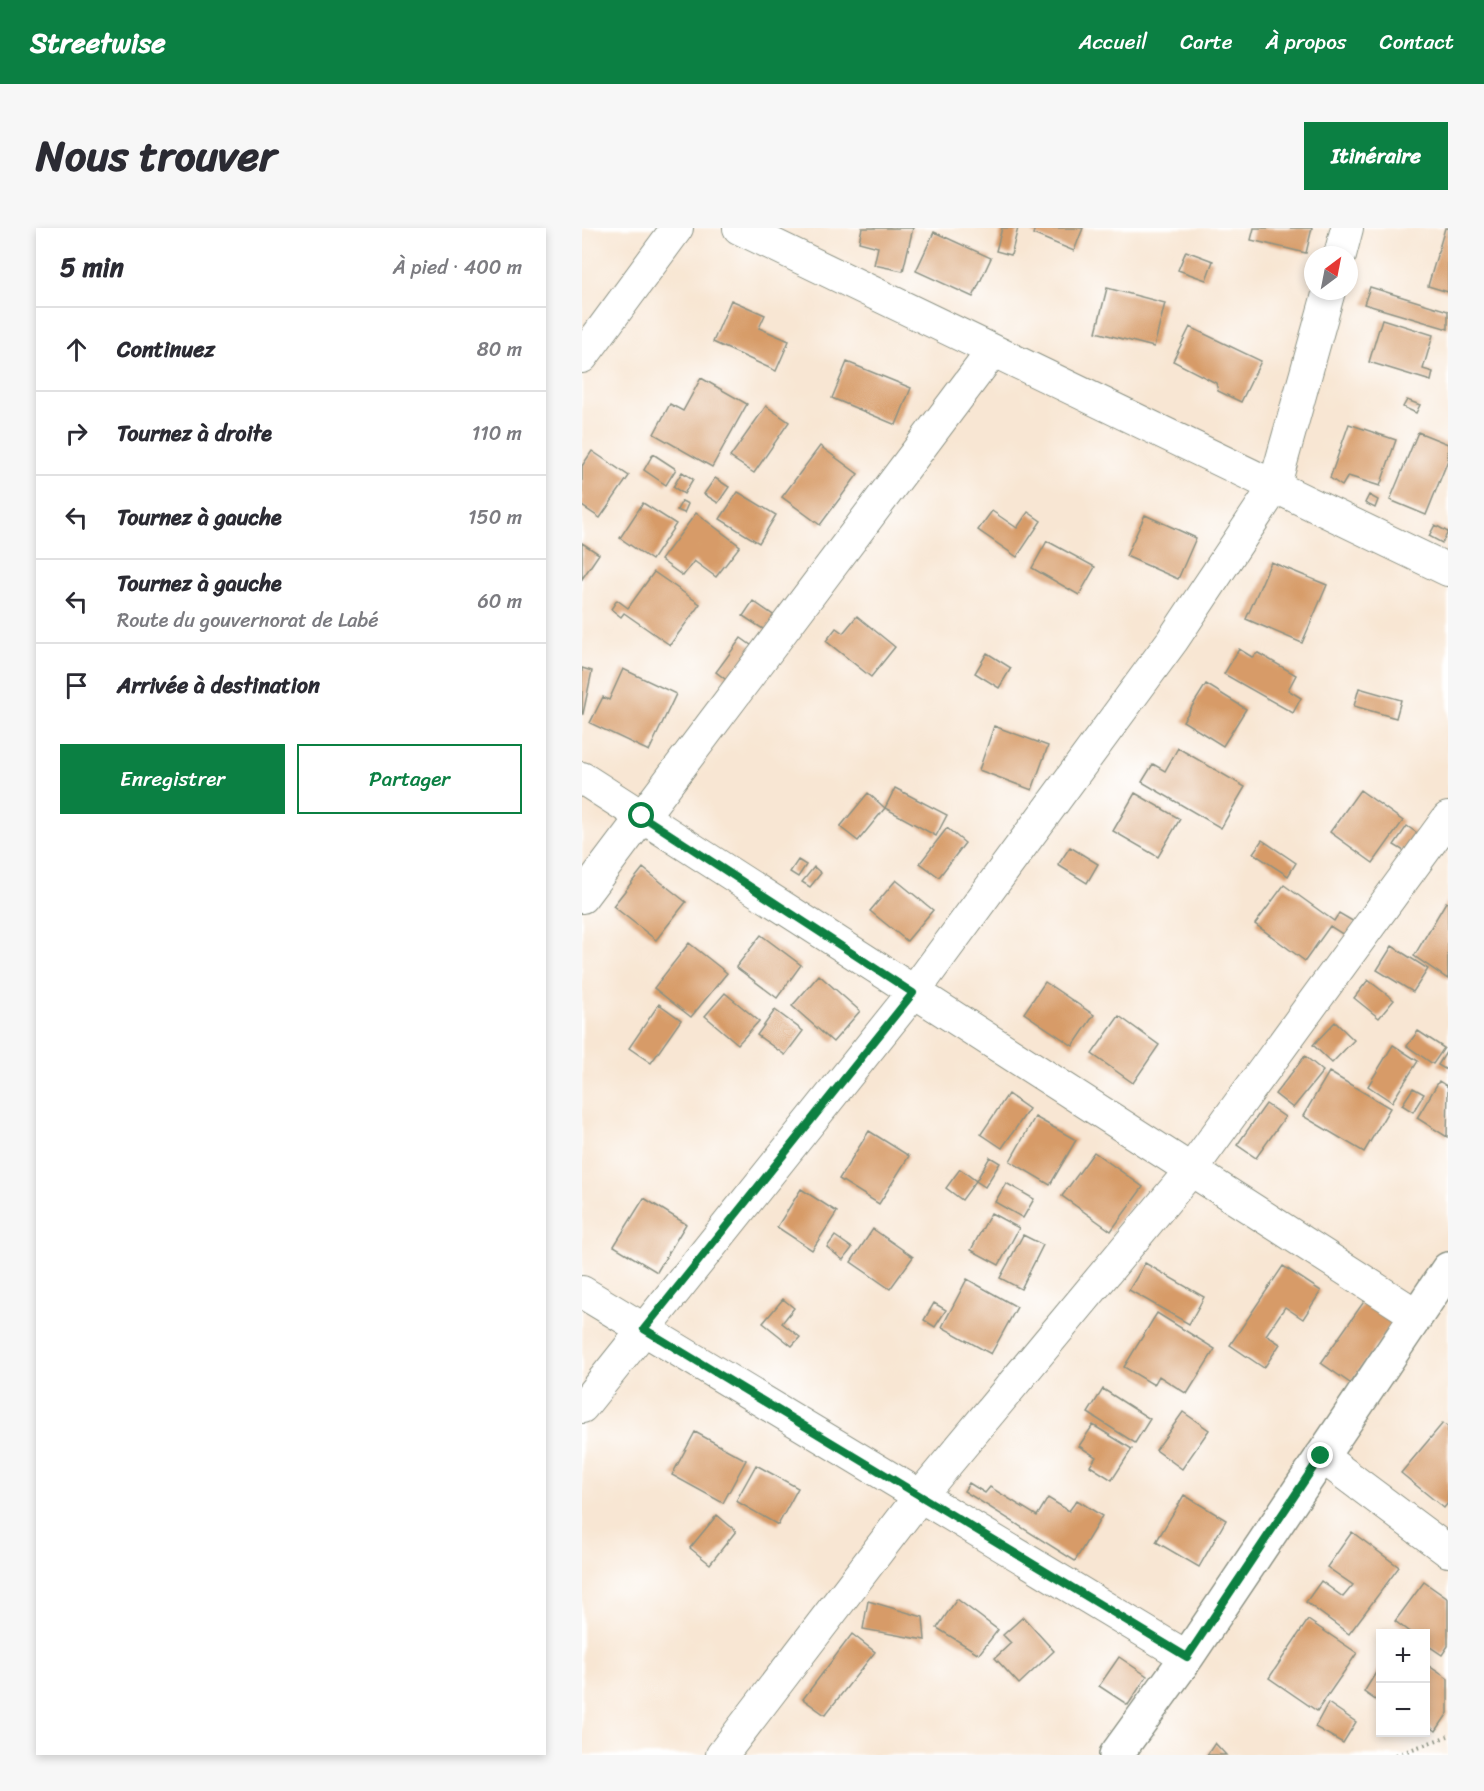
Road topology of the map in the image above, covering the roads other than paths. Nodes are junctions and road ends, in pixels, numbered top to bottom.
1 (677, 228) edge
2 (1347, 228) edge
3 (757, 232) edge
4 (1342, 246) edge
5 (1326, 300) edge
6 (992, 352) junction
7 (582, 357) edge
8 (1274, 488) junction
9 (1448, 570) edge
10 (582, 778) edge
11 (642, 816) junction
12 (1448, 818) edge
13 (582, 897) edge
14 (913, 993) junction
15 (1191, 1170) junction
16 (1448, 1269) edge
17 (582, 1292) edge
18 (1415, 1314) junction
19 (644, 1329) junction
20 (582, 1407) edge
21 (1321, 1456) junction
22 (920, 1496) junction
23 (1448, 1551) edge
24 (1187, 1657) junction
25 (722, 1755) edge
26 (1116, 1755) edge

1 - 7 street
2 - 4 street
3 - 6 street
5 - 8 street
6 - 8 street
6 - 11 street
8 - 9 street
8 - 14 street
10 - 11 street
11 - 13 street
11 - 14 street
12 - 15 street
14 - 15 street
14 - 19 street
15 - 18 street
15 - 22 street
16 - 18 street
17 - 19 street
18 - 21 street
19 - 20 street
19 - 22 street
21 - 23 street
21 - 24 street
22 - 24 street
22 - 25 street
24 - 26 street

